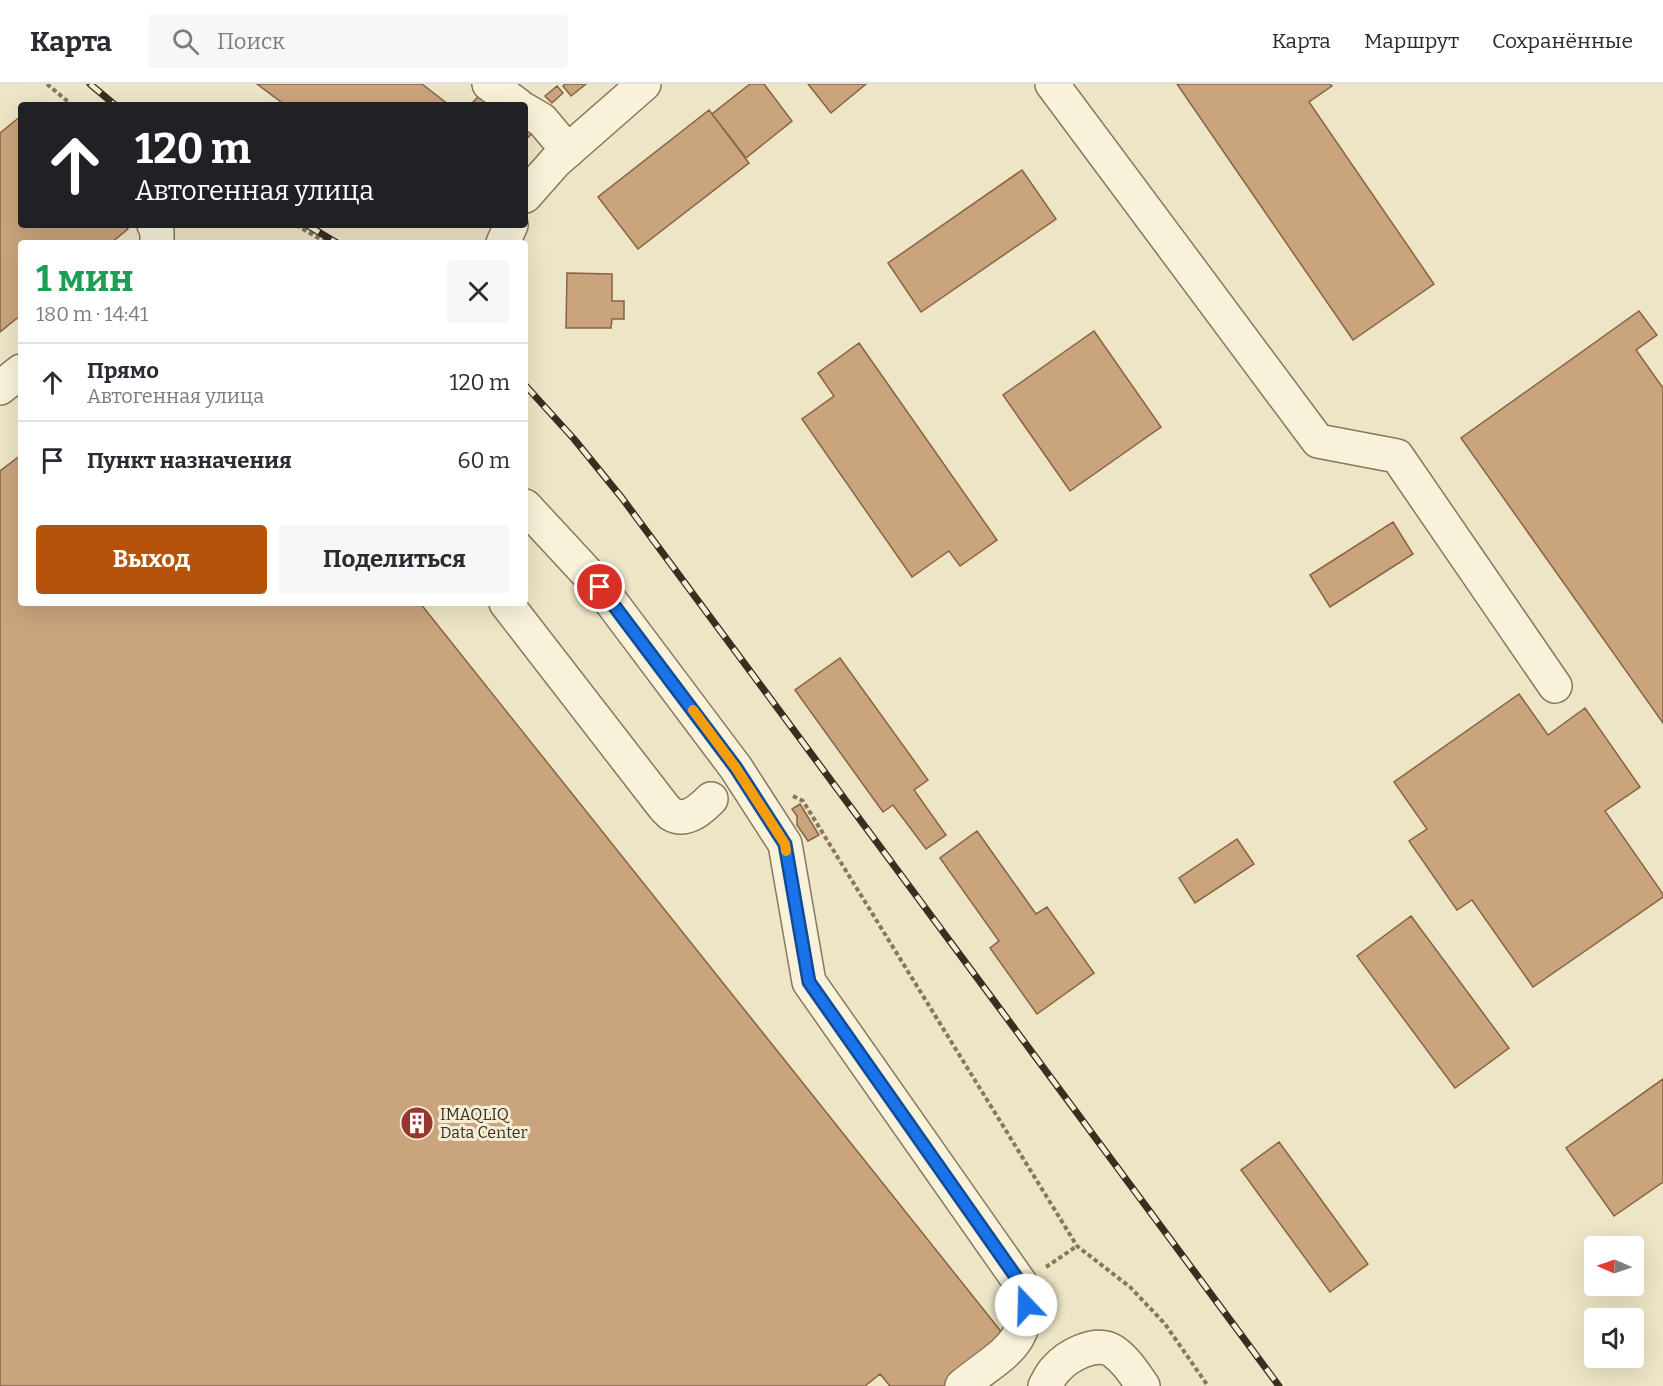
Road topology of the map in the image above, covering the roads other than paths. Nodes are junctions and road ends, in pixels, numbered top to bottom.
1 (489, 84) edge
2 (644, 84) edge
3 (1052, 84) edge
4 (514, 102) edge
5 (528, 112) edge
6 (568, 151) junction
7 (528, 193) edge
8 (18, 373) edge
9 (0, 388) edge
10 (528, 509) edge
11 (508, 606) edge
12 (1555, 686) dead end
13 (711, 799) dead end
14 (962, 1386) edge
15 (1045, 1386) edge
16 (1143, 1386) edge

1 - 4 street
2 - 6 street
3 - 12 street
5 - 6 street
6 - 7 street
8 - 9 street
10 - 14 street
11 - 13 street
15 - 16 street

